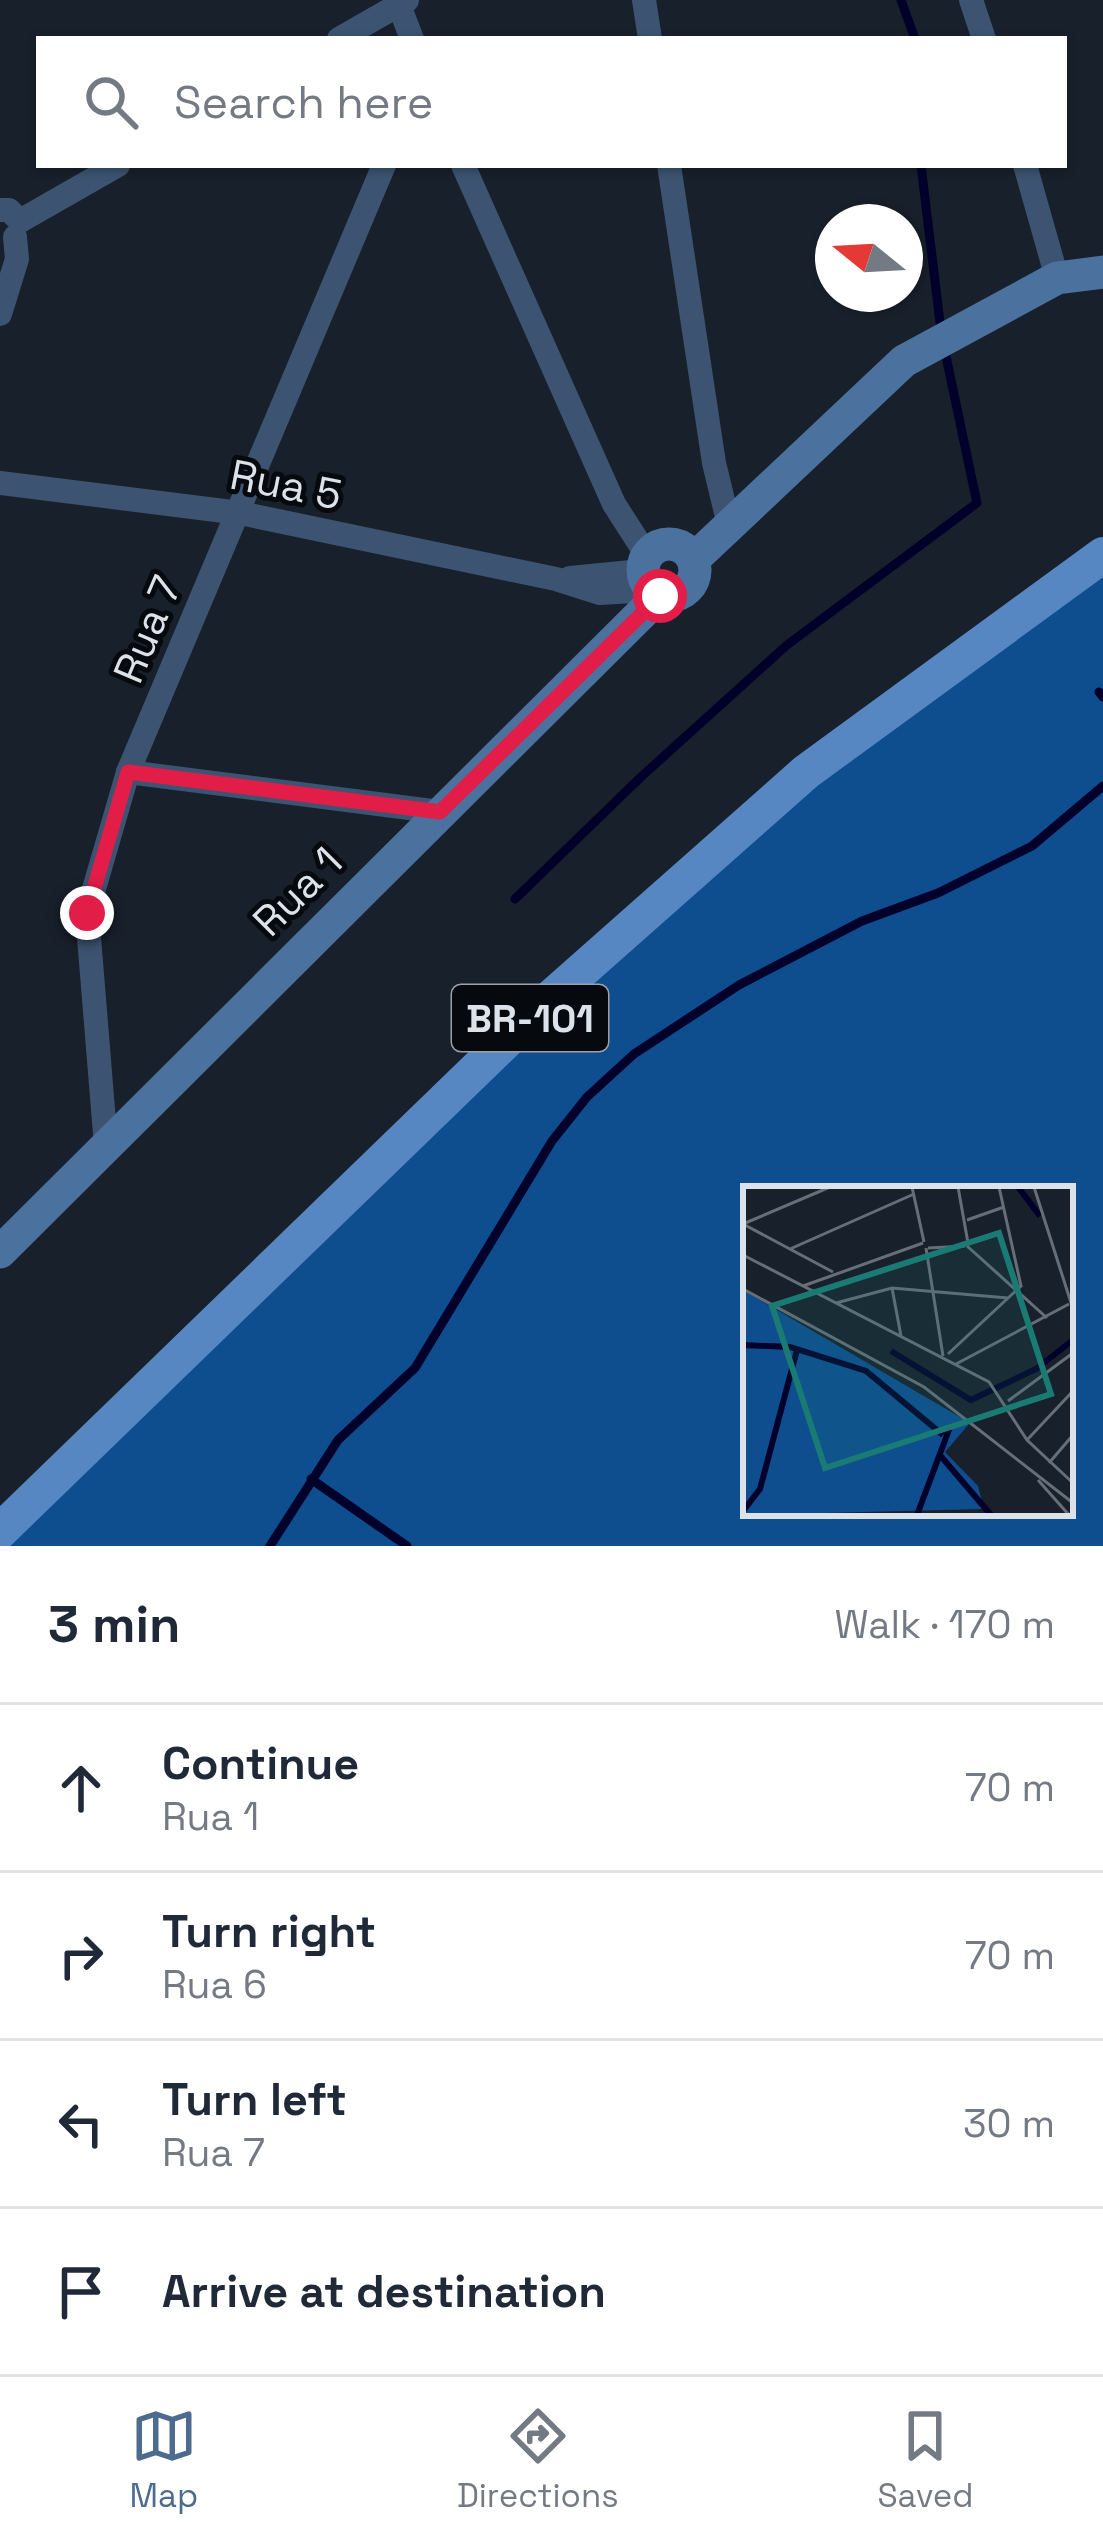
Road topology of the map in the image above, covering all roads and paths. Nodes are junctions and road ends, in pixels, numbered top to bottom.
1 (644, 0) edge
2 (971, 0) edge
3 (401, 1) edge
4 (344, 36) edge
5 (411, 36) edge
6 (650, 36) edge
7 (983, 36) edge
8 (112, 168) edge
9 (382, 168) edge
10 (464, 168) edge
11 (669, 168) edge
12 (1026, 168) edge
13 (6, 221) edge
14 (1103, 272) edge
15 (1057, 278) junction
16 (2, 301) edge
17 (714, 463) junction
18 (0, 484) edge
19 (763, 499) junction
20 (240, 513) junction
21 (729, 525) junction
22 (1103, 554) edge
23 (694, 560) junction
24 (652, 572) junction
25 (128, 772) junction
26 (440, 812) junction
27 (106, 1147) junction
28 (0, 1252) edge
29 (0, 1531) edge

1 - 6 street
2 - 7 street
3 - 4 street
3 - 5 street
8 - 13 street
9 - 20 street, Rua 7
10 - 24 street
11 - 17 street
12 - 15 street
13 - 16 street
14 - 15 street
15 - 19 street
17 - 19 street
17 - 21 street
18 - 20 street, Rua 5
19 - 21 street
20 - 24 street, Rua 5
20 - 25 street, Rua 7
21 - 23 street
22 - 29 main road, BR-101
23 - 24 street
23 - 24 street, Rua 1
24 - 26 street, Rua 1
25 - 26 street
25 - 27 street, Rua 7
26 - 27 street, Rua 1
27 - 28 street, Rua 1

